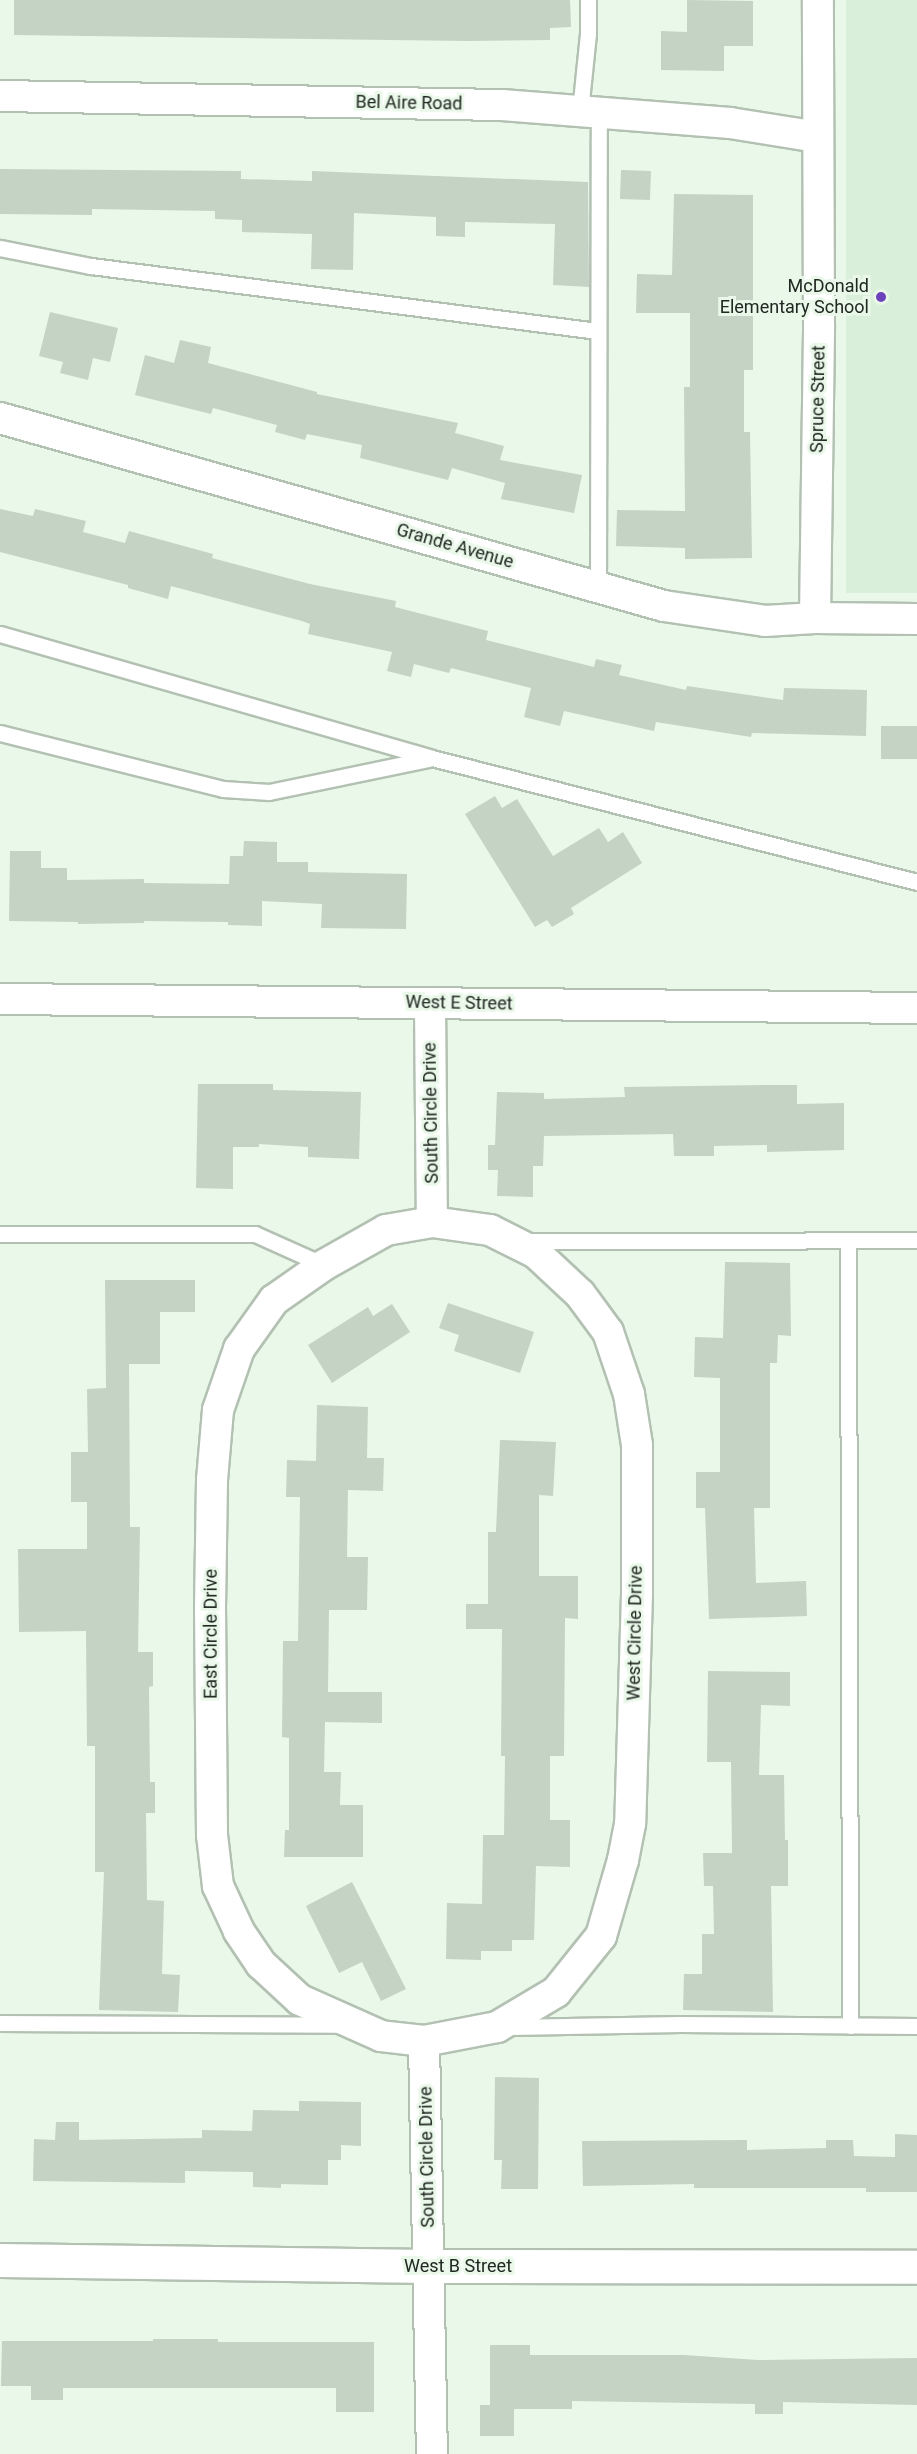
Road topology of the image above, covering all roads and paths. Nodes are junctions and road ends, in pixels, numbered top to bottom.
1 (588, 0) edge
2 (818, 0) edge
3 (0, 96) edge
4 (590, 112) junction
5 (817, 137) junction
6 (0, 248) edge
7 (598, 331) junction
8 (0, 418) edge
9 (598, 587) junction
10 (815, 618) junction
11 (917, 619) edge
12 (0, 633) edge
13 (0, 733) edge
14 (432, 758) junction
15 (917, 882) edge
16 (0, 999) edge
17 (430, 1003) junction
18 (917, 1008) edge
19 (432, 1222) junction
20 (0, 1234) edge
21 (848, 1240) junction
22 (917, 1240) edge
23 (511, 1241) junction
24 (324, 1265) junction
25 (0, 2024) edge
26 (353, 2024) junction
27 (850, 2026) junction
28 (917, 2026) edge
29 (496, 2027) junction
30 (424, 2041) junction
31 (0, 2260) edge
32 (429, 2266) junction
33 (917, 2267) edge
34 (432, 2454) edge

1 - 4 lane
2 - 5 street, Spruce Street
3 - 4 street, Bel Aire Road
4 - 5 street, Bel Aire Road
4 - 7 lane
5 - 10 street, Spruce Street
6 - 7 lane
7 - 9 lane
8 - 9 street, Grande Avenue
9 - 10 street, Grande Avenue
10 - 11 street, Grande Avenue
12 - 14 lane
13 - 14 lane
14 - 15 lane
16 - 17 street, West E Street
17 - 18 street, West E Street
17 - 19 street, South Circle Drive
19 - 23 street, West Circle Drive
19 - 24 street, East Circle Drive
20 - 24 lane
21 - 22 lane
21 - 23 lane
21 - 27 lane
23 - 29 street, West Circle Drive
24 - 26 street, East Circle Drive
25 - 26 lane
26 - 30 street, East Circle Drive
27 - 28 lane
27 - 29 lane
29 - 30 street, West Circle Drive
30 - 32 street, South Circle Drive
31 - 32 street, West B Street
32 - 33 street, West B Street
32 - 34 street, South Circle Drive

